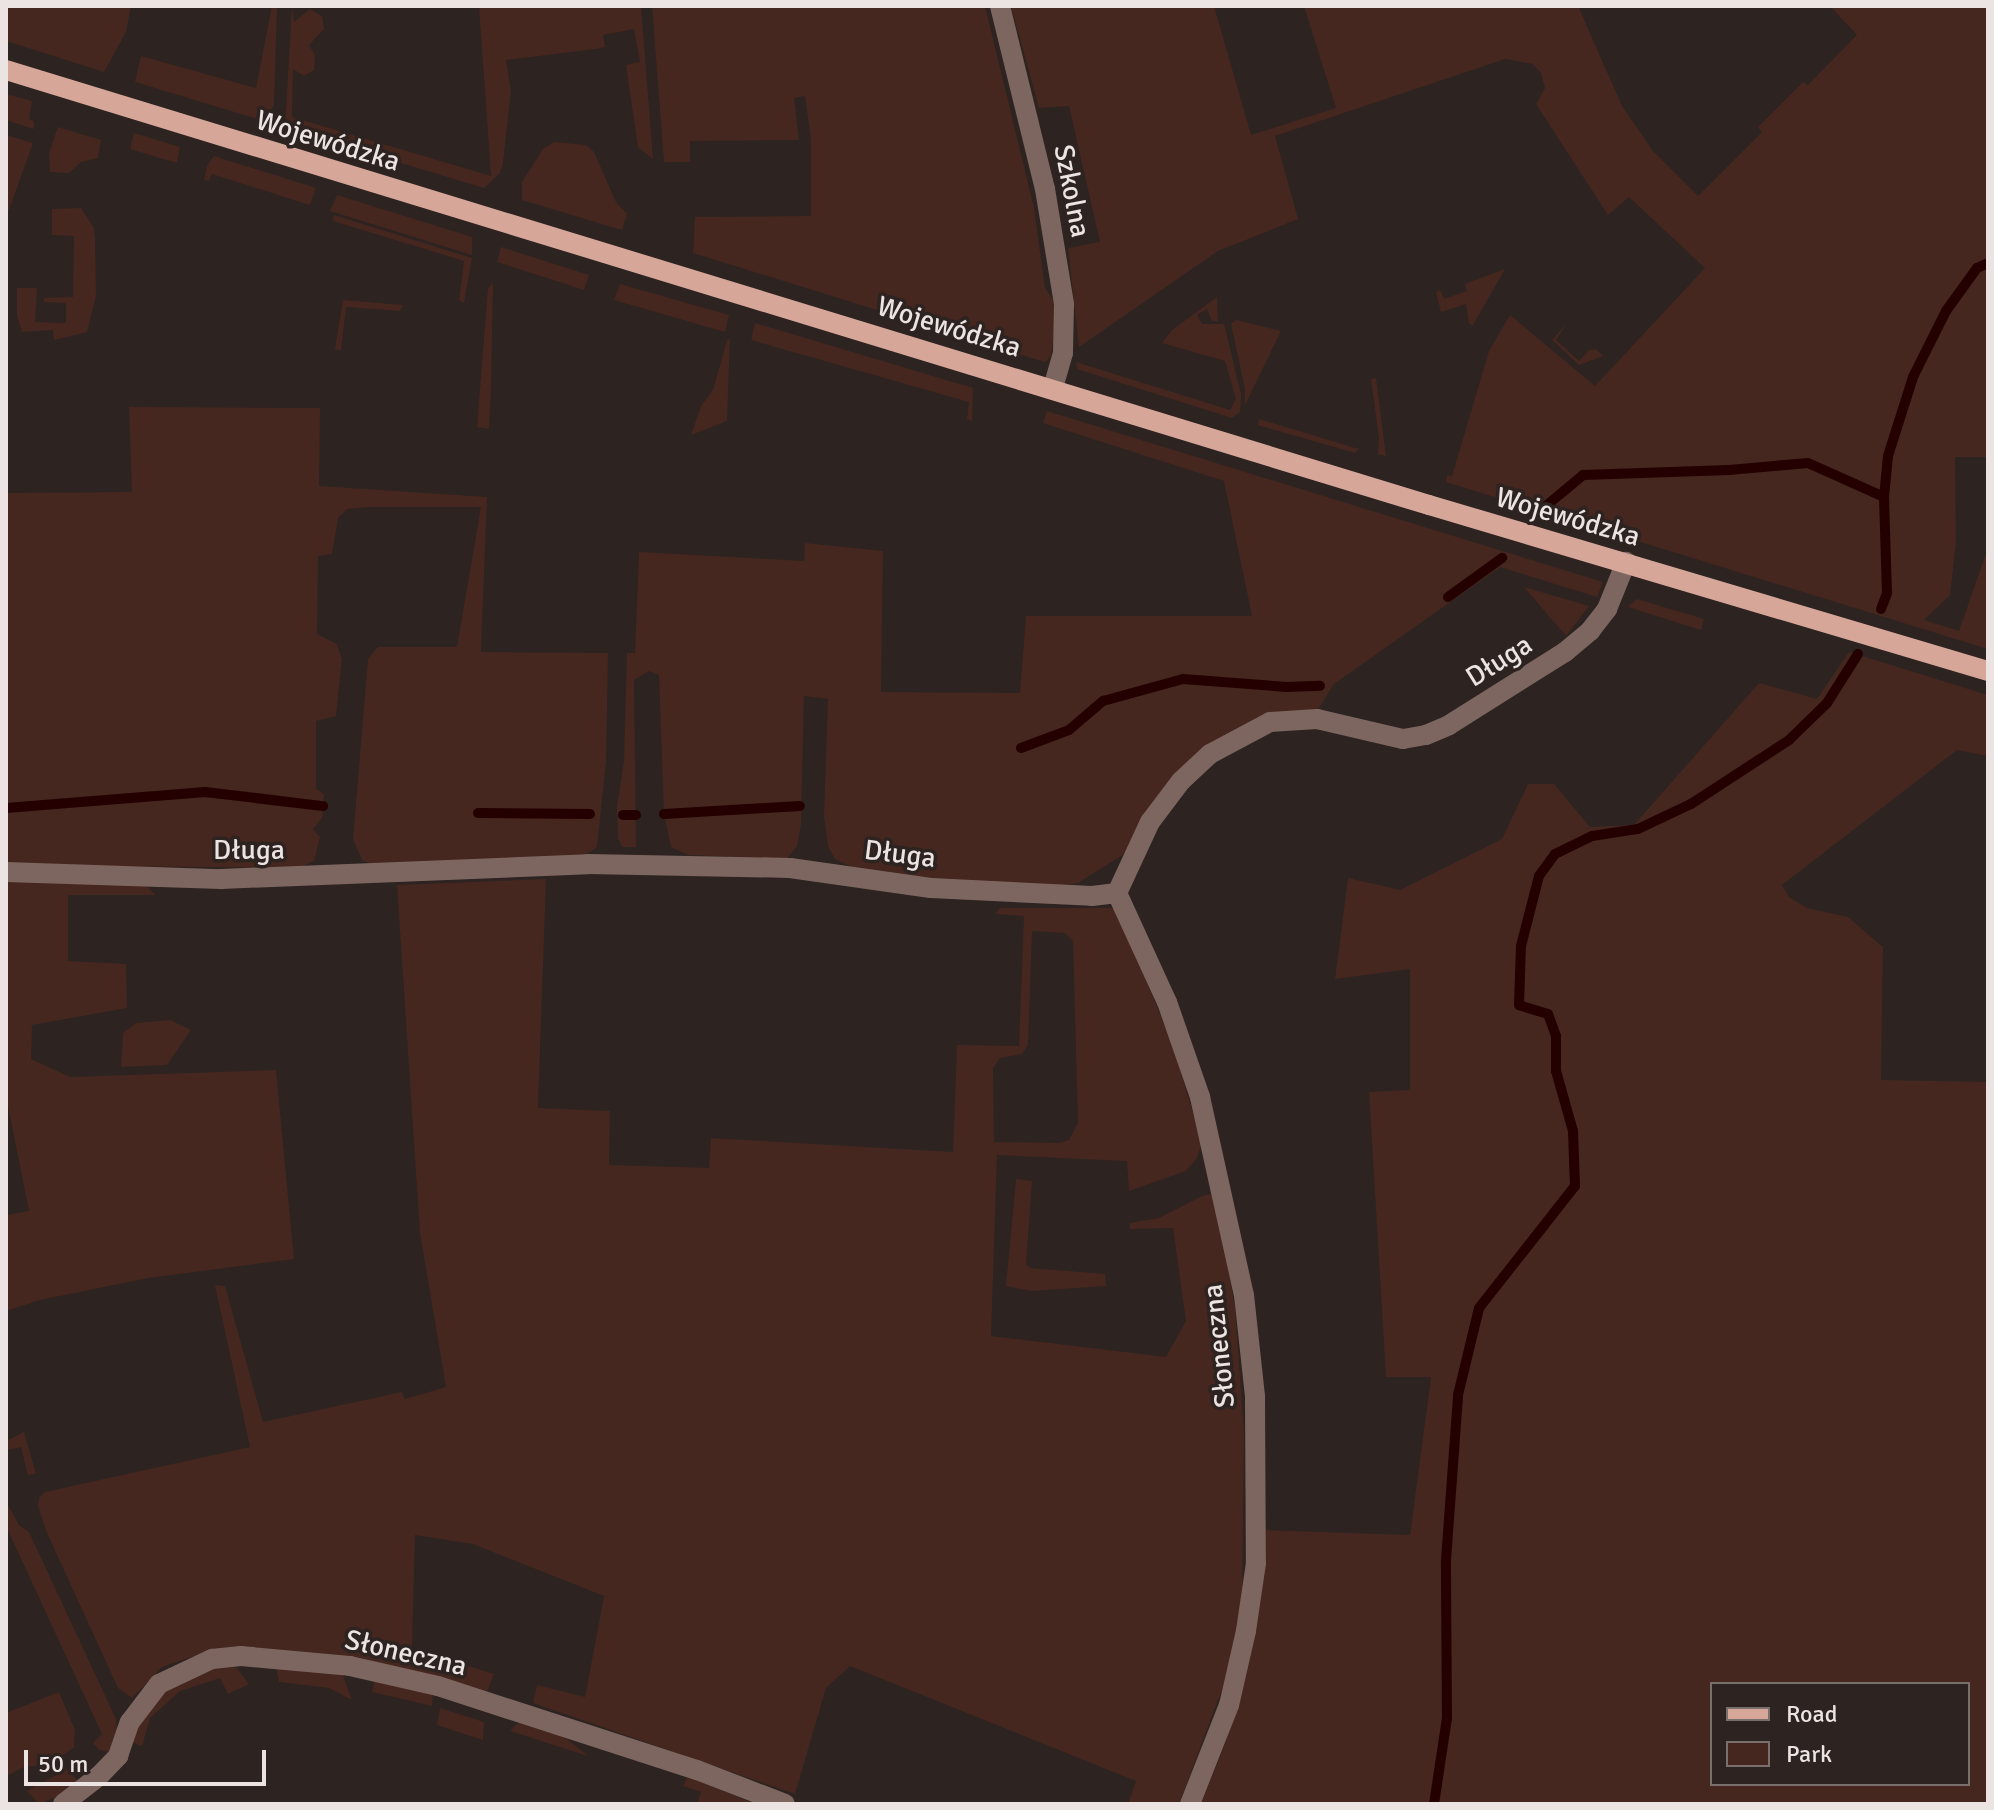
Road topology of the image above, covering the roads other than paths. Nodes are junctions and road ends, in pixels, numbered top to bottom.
1 (1000, 6) edge
2 (6, 70) edge
3 (1053, 388) junction
4 (1626, 562) junction
5 (1988, 671) edge
6 (6, 872) edge
7 (1117, 893) junction
8 (63, 1804) edge
9 (785, 1804) edge
10 (1190, 1804) edge

1 - 3 street, Szkolna
2 - 3 main road, Wojewódzka
3 - 4 main road, Wojewódzka
4 - 5 main road, Wojewódzka
4 - 7 street, Długa
6 - 7 street, Długa
7 - 10 street, Słoneczna
8 - 9 street, Słoneczna

